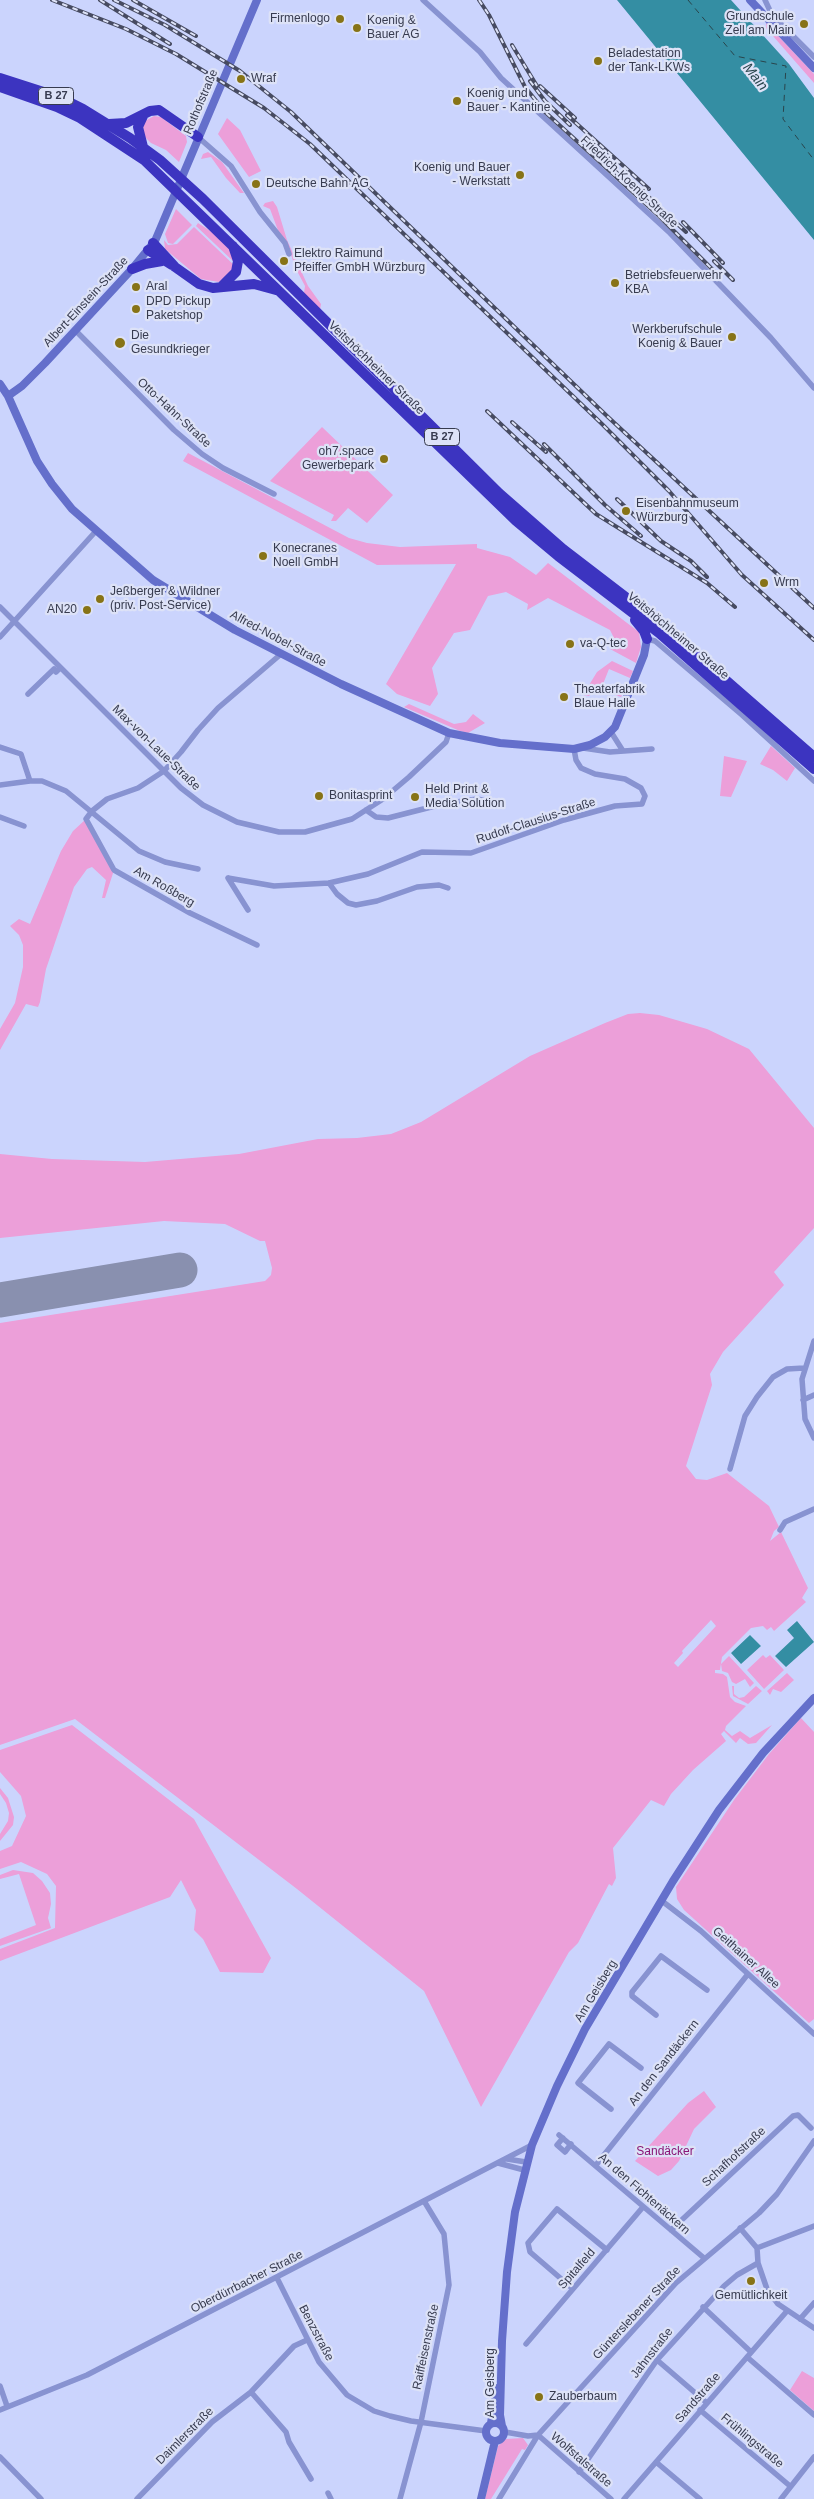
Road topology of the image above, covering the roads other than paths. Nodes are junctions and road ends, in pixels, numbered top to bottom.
1 (257, 0) edge
2 (423, 0) edge
3 (750, 0) edge
4 (765, 0) edge
5 (814, 57) edge
6 (814, 68) edge
7 (0, 78) edge
8 (0, 87) edge
9 (144, 114) junction
10 (108, 124) junction
11 (198, 137) junction
12 (144, 148) junction
13 (168, 214) joint
14 (232, 244) junction
15 (151, 246) junction
16 (289, 254) dead end
17 (162, 261) junction
18 (175, 267) junction
19 (132, 269) junction
20 (220, 287) junction
21 (282, 293) junction
22 (74, 330) junction
23 (0, 384) edge
24 (814, 388) edge
25 (8, 396) junction
26 (274, 494) dead end
27 (96, 531) junction
28 (622, 599) junction
29 (0, 607) edge
30 (14, 621) junction
31 (0, 637) edge
32 (646, 639) junction
33 (281, 654) junction
34 (60, 668) junction
35 (28, 694) dead end
36 (611, 732) junction
37 (449, 734) junction
38 (0, 747) edge
39 (583, 748) junction
40 (574, 749) junction
41 (652, 749) dead end
42 (623, 751) junction
43 (814, 757) edge
44 (814, 769) edge
45 (164, 771) junction
46 (30, 781) junction
47 (814, 781) edge
48 (0, 785) edge
49 (487, 801) dead end
50 (366, 810) junction
51 (92, 811) junction
52 (0, 817) edge
53 (24, 826) dead end
54 (198, 869) dead end
55 (329, 882) junction
56 (448, 888) dead end
57 (248, 910) dead end
58 (256, 944) dead end
59 (814, 1341) edge
60 (804, 1368) junction
61 (814, 1395) edge
62 (803, 1400) junction
63 (814, 1438) edge
64 (730, 1469) dead end
65 (814, 1509) edge
66 (780, 1530) dead end
67 (814, 1698) edge
68 (662, 1900) junction
69 (748, 1974) junction
70 (707, 1990) dead end
71 (656, 2015) dead end
72 (814, 2034) edge
73 (641, 2068) dead end
74 (612, 2110) dead end
75 (811, 2128) dead end
76 (814, 2141) edge
77 (571, 2144) junction
78 (532, 2145) junction
79 (505, 2159) junction
80 (498, 2163) junction
81 (596, 2165) junction
82 (525, 2166) junction
83 (424, 2201) junction
84 (643, 2206) junction
85 (814, 2226) edge
86 (740, 2228) junction
87 (672, 2230) junction
88 (757, 2248) junction
89 (607, 2250) junction
90 (704, 2258) junction
91 (758, 2263) junction
92 (277, 2278) junction
93 (573, 2289) junction
94 (814, 2303) edge
95 (703, 2307) junction
96 (787, 2311) junction
97 (800, 2319) junction
98 (814, 2328) edge
99 (307, 2340) junction
100 (502, 2341) junction
101 (526, 2344) dead end
102 (749, 2355) junction
103 (656, 2360) junction
104 (0, 2386) edge
105 (251, 2392) junction
106 (707, 2403) junction
107 (7, 2406) junction
108 (0, 2410) edge
109 (700, 2410) junction
110 (814, 2415) edge
111 (420, 2422) junction
112 (491, 2423) junction
113 (503, 2429) junction
114 (486, 2431) junction
115 (538, 2435) junction
116 (495, 2441) junction
117 (0, 2457) edge
118 (814, 2457) edge
119 (656, 2462) junction
120 (579, 2472) junction
121 (310, 2479) dead end
122 (790, 2486) junction
123 (482, 2497) edge
124 (41, 2499) edge
125 (137, 2499) edge
126 (400, 2499) edge
127 (499, 2499) edge
128 (611, 2499) edge
129 (624, 2499) edge
130 (700, 2499) edge
131 (781, 2499) edge

1 - 11 street, Rothofstraße
2 - 24 street, Friedrich-Koenig-Straße
3 - 6 street
4 - 5 street
7 - 10 highway, Veitshöchheimer Straße / B 27
8 - 14 highway, Veitshöchheimer Straße / B 27
9 - 10 highway
9 - 11 highway
9 - 12 highway
10 - 12 highway, Veitshöchheimer Straße / B 27
11 - 13 street, Rothofstraße
11 - 16 street
12 - 28 highway, Veitshöchheimer Straße / B 27
13 - 15 street, Albert-Einstein-Straße
14 - 20 highway
14 - 21 highway, Veitshöchheimer Straße / B 27
15 - 17 highway
15 - 18 highway
15 - 19 street, Albert-Einstein-Straße
17 - 18 highway
17 - 19 highway
18 - 20 highway
19 - 22 street, Albert-Einstein-Straße
20 - 21 highway
21 - 28 highway, Veitshöchheimer Straße / B 27
22 - 25 street, Albert-Einstein-Straße
22 - 26 street, Otto-Hahn-Straße
23 - 25 street, Alfred-Nobel-Straße
25 - 27 street, Alfred-Nobel-Straße
27 - 30 street
27 - 33 street, Alfred-Nobel-Straße
28 - 32 highway
28 - 43 highway, Veitshöchheimer Straße / B 27
28 - 44 highway, Veitshöchheimer Straße / B 27
29 - 30 street, Max-von-Laue-Straße
30 - 31 street
30 - 34 street, Max-von-Laue-Straße
32 - 36 street
32 - 47 street, Veitshöchheimer Straße
33 - 37 street, Alfred-Nobel-Straße
33 - 45 street
34 - 35 street
34 - 45 street, Max-von-Laue-Straße
36 - 39 street, Alfred-Nobel-Straße
36 - 42 street
37 - 40 street, Alfred-Nobel-Straße
37 - 50 street, Max-von-Laue-Straße
38 - 46 street
39 - 40 street, Alfred-Nobel-Straße
39 - 42 street, Alfred-Nobel-Straße
40 - 55 street, Rudolf-Clausius-Straße
41 - 42 street, Alfred-Nobel-Straße
45 - 50 street, Max-von-Laue-Straße
45 - 51 street
46 - 48 street
46 - 51 street
49 - 50 street
51 - 54 street
51 - 58 street, Am Roßberg
52 - 53 street
55 - 56 street
55 - 57 street, Rudolf-Clausius-Straße
59 - 60 street
60 - 62 street
60 - 64 street
61 - 62 street
62 - 63 street
65 - 66 street
67 - 68 street, Am Geisberg
68 - 69 street, Geithainer Allee
68 - 78 street, Am Geisberg
69 - 72 street, Geithainer Allee
69 - 81 street, An den Sandäckern
70 - 71 street
73 - 74 street
75 - 87 street, Schafhofstraße
76 - 86 street, Günterslebener Straße
77 - 77 street, An den Fichtenäckern
77 - 81 street, An den Fichtenäckern
78 - 79 street, Oberdürrbacher Straße
78 - 82 street, Am Geisberg
79 - 80 street, Oberdürrbacher Straße
79 - 82 street
80 - 82 street
80 - 83 street, Oberdürrbacher Straße
81 - 84 street, An den Fichtenäckern
82 - 100 street, Am Geisberg
83 - 92 street, Oberdürrbacher Straße
83 - 111 street, Raiffeisenstraße
84 - 87 street, An den Fichtenäckern
84 - 89 street, Spitalfeld
85 - 88 street
86 - 88 street
86 - 90 street, Günterslebener Straße
87 - 90 street, An den Fichtenäckern
88 - 91 street
89 - 93 street, Spitalfeld
89 - 93 street
90 - 115 street, Günterslebener Straße
91 - 95 street, Jahnstraße
91 - 96 street
92 - 99 street, Benzstraße
92 - 107 street, Oberdürrbacher Straße
93 - 101 street, Spitalfeld
94 - 97 street
95 - 102 street
95 - 103 street, Jahnstraße
96 - 97 street
96 - 102 street, Sandstraße
97 - 98 street
99 - 105 street, Daimlerstraße
99 - 111 street, Benzstraße
100 - 112 street, Am Geisberg
100 - 113 street, Am Geisberg
102 - 106 street, Sandstraße
102 - 110 street
103 - 106 street
103 - 120 street, Jahnstraße
104 - 107 street
105 - 121 street
105 - 125 street, Daimlerstraße
106 - 109 street, Sandstraße
107 - 108 street, Oberdürrbacher Straße
109 - 119 street, Sandstraße
109 - 122 street, Frühlingstraße
111 - 114 street, Benzstraße
111 - 126 street, Raiffeisenstraße
112 - 113 street
112 - 114 street
113 - 115 street
113 - 116 street
114 - 116 street
115 - 120 street, Wolfstalstraße
115 - 127 street, Günterslebener Straße
116 - 123 street
117 - 124 street
118 - 122 street
119 - 129 street, Sandstraße
119 - 130 street
120 - 128 street, Wolfstalstraße
122 - 131 street

